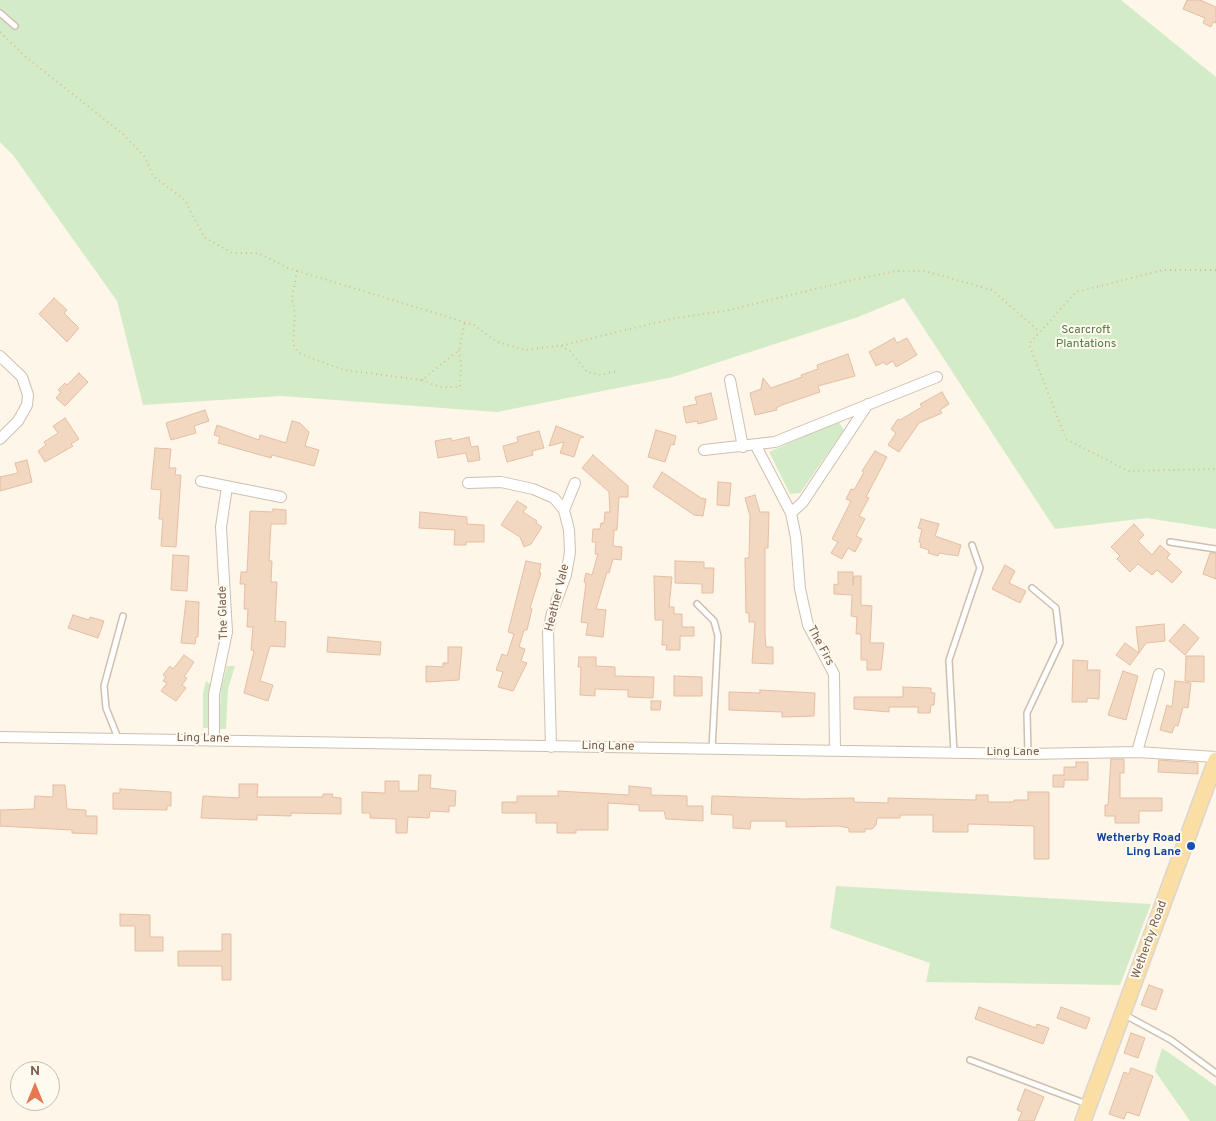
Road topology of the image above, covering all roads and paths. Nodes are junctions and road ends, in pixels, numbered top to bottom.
1 (0, 13) edge
2 (15, 26) dead end
3 (0, 32) edge
4 (1216, 270) edge
5 (297, 271) junction
6 (465, 322) junction
7 (1040, 332) junction
8 (561, 346) junction
9 (459, 350) junction
10 (0, 356) edge
11 (617, 371) dead end
12 (937, 377) dead end
13 (422, 380) junction
14 (730, 380) dead end
15 (868, 404) junction
16 (0, 439) edge
17 (756, 446) junction
18 (743, 447) junction
19 (704, 450) dead end
20 (1216, 469) edge
21 (201, 481) dead end
22 (468, 484) dead end
23 (574, 484) dead end
24 (227, 487) junction
25 (281, 497) dead end
26 (564, 510) junction
27 (791, 513) junction
28 (1170, 542) dead end
29 (972, 545) dead end
30 (1216, 549) edge
31 (1032, 588) dead end
32 (697, 604) dead end
33 (123, 616) dead end
34 (1159, 674) dead end
35 (0, 737) edge
36 (118, 738) junction
37 (214, 738) junction
38 (551, 746) junction
39 (712, 749) junction
40 (835, 751) junction
41 (1137, 752) junction
42 (954, 753) junction
43 (1028, 754) junction
44 (1216, 758) edge
45 (1122, 1013) junction
46 (970, 1060) dead end
47 (1216, 1073) edge
48 (1089, 1105) junction
49 (1084, 1121) edge

1 - 2 lane
3 - 5 path
4 - 7 path
5 - 6 path
5 - 13 path
6 - 8 path
6 - 9 path
7 - 8 path
7 - 20 path
8 - 11 path
9 - 13 path
9 - 13 path
10 - 16 street
12 - 15 street
14 - 18 street
15 - 17 street
15 - 27 street
17 - 18 street
17 - 27 street, The Firs
18 - 19 street
21 - 24 street
22 - 26 street
23 - 26 street
24 - 25 street
24 - 37 street, The Glade
26 - 38 street, Heather Vale
27 - 40 street, The Firs
28 - 30 lane
29 - 42 lane
31 - 43 lane
32 - 39 lane
33 - 36 lane
34 - 41 street
35 - 36 street, Ling Lane
36 - 37 street, Ling Lane
37 - 38 street, Ling Lane
38 - 39 street, Ling Lane
39 - 40 street, Ling Lane
40 - 42 street, Ling Lane
41 - 43 street, Ling Lane
41 - 44 street, Ling Lane
42 - 43 street, Ling Lane
44 - 45 main road, Wetherby Road
45 - 47 lane
45 - 48 main road, Wetherby Road
46 - 48 lane
48 - 49 main road, Wetherby Road

